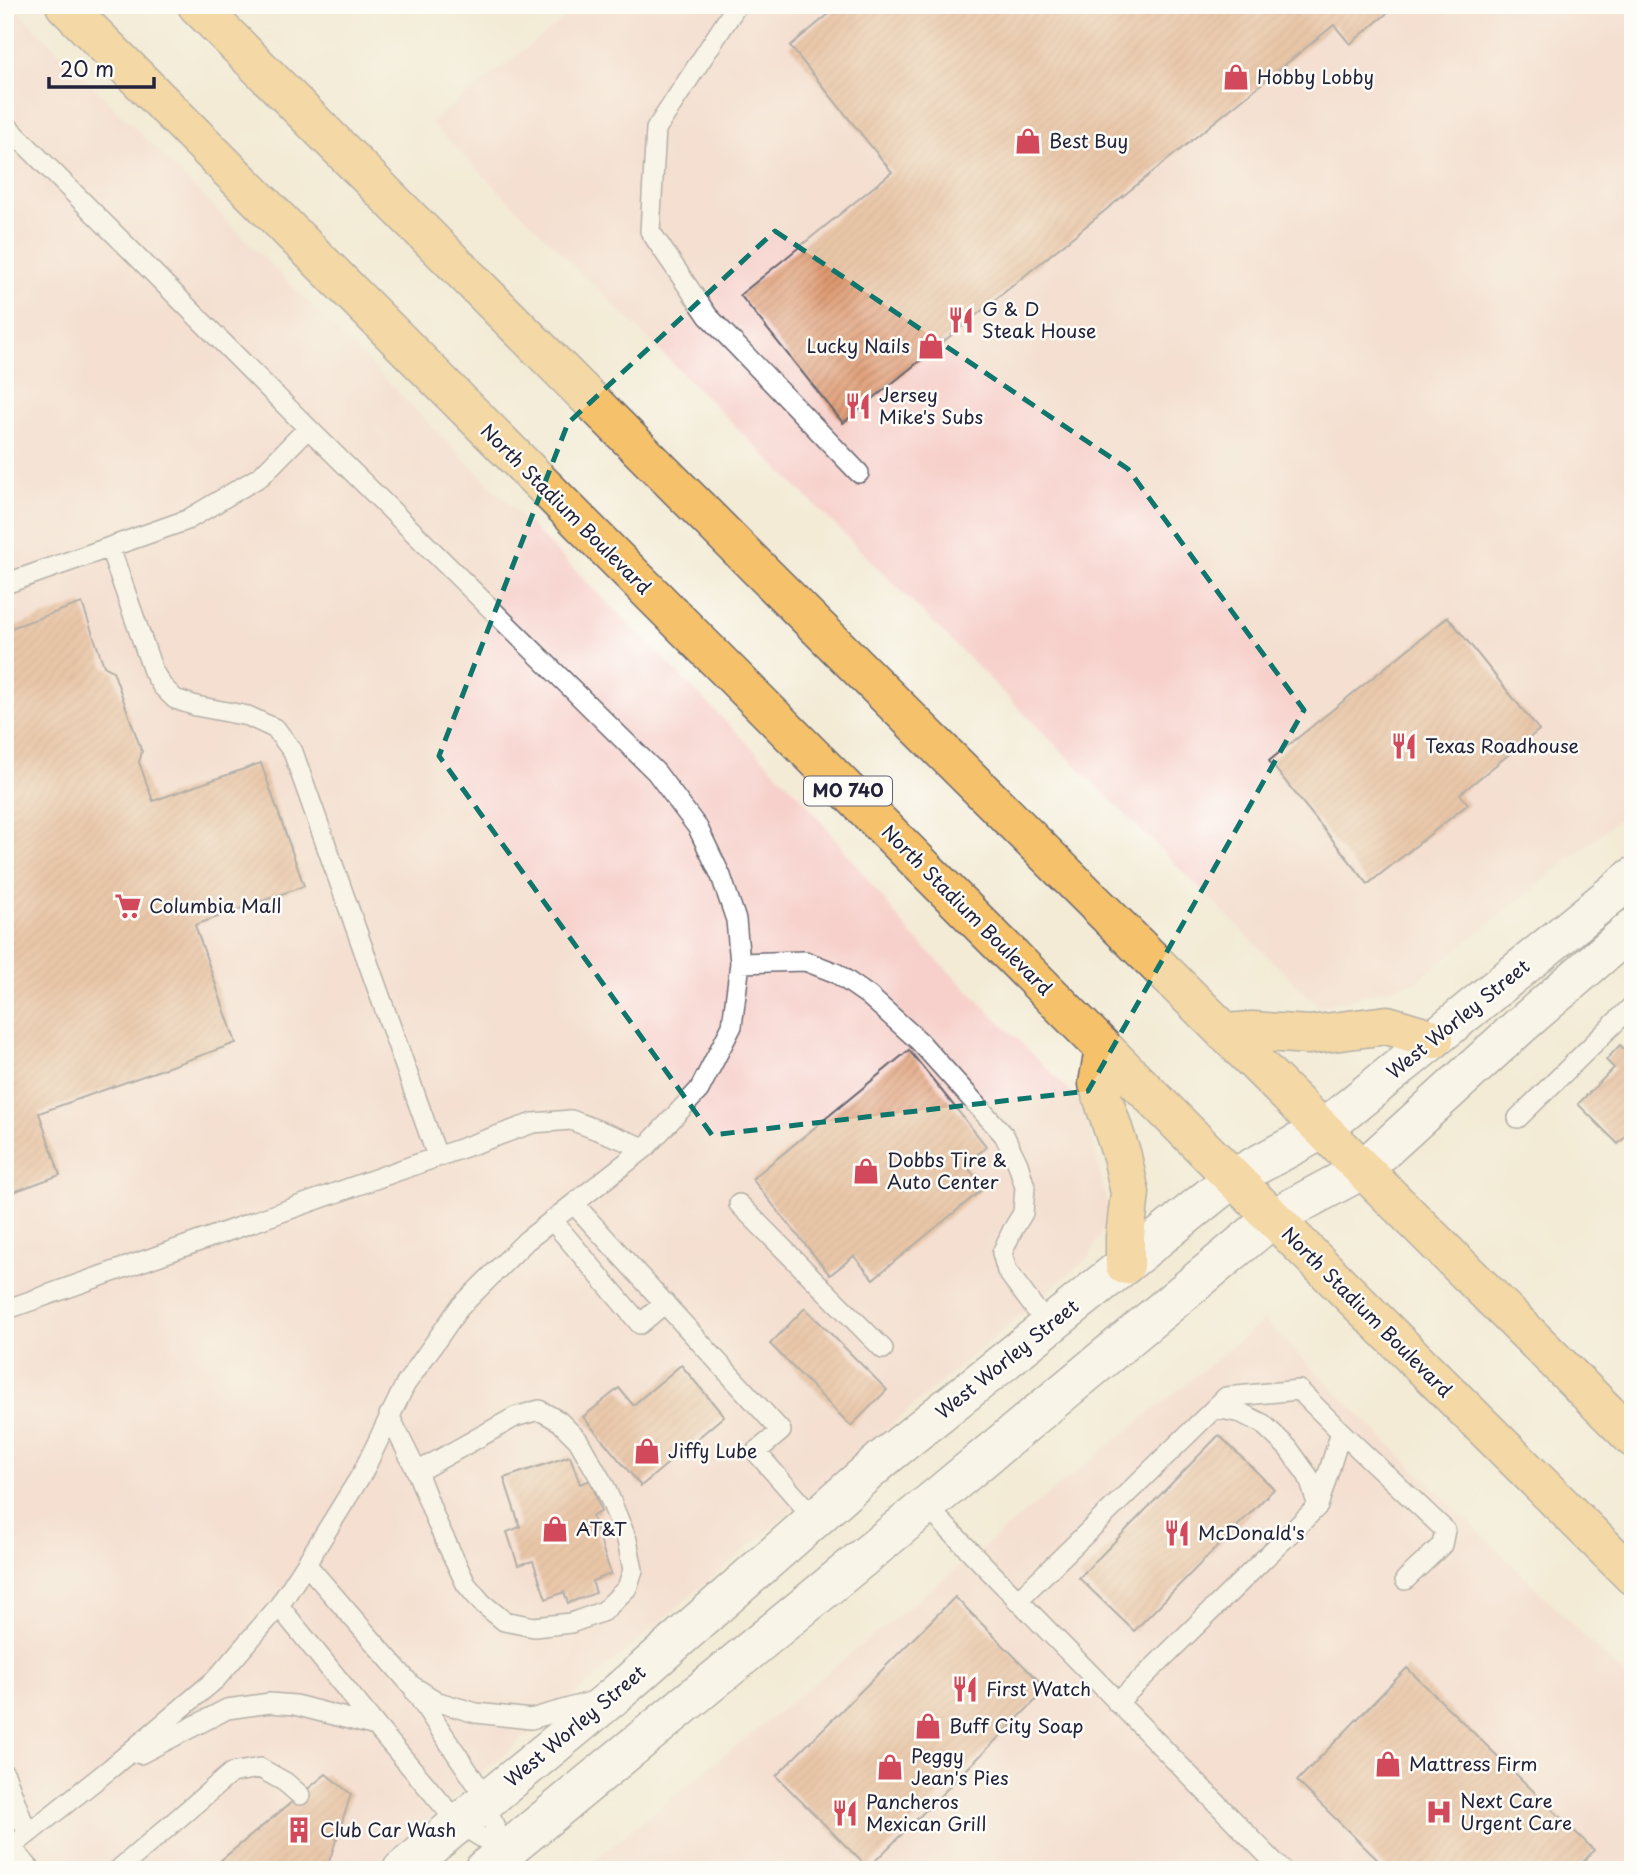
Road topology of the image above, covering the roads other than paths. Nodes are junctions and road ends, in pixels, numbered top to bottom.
1 (65, 5) edge
2 (197, 5) edge
3 (737, 5) edge
4 (5, 124) edge
5 (308, 428) junction
6 (859, 473) dead end
7 (110, 548) junction
8 (5, 584) edge
9 (1633, 877) edge
10 (1633, 928) edge
11 (740, 962) junction
12 (1633, 1004) edge
13 (1225, 1032) junction
14 (1434, 1039) junction
15 (1104, 1049) junction
16 (1518, 1118) dead end
17 (1322, 1129) junction
18 (645, 1148) junction
19 (437, 1156) junction
20 (1362, 1170) junction
21 (1233, 1178) junction
22 (574, 1204) junction
23 (739, 1204) dead end
24 (1273, 1218) junction
25 (552, 1220) junction
26 (1125, 1265) junction
27 (665, 1303) junction
28 (5, 1310) edge
29 (1048, 1326) junction
30 (883, 1349) dead end
31 (1216, 1408) junction
32 (389, 1415) junction
33 (1341, 1432) junction
34 (1633, 1438) edge
35 (417, 1472) junction
36 (926, 1506) junction
37 (1318, 1506) junction
38 (815, 1519) junction
39 (306, 1564) junction
40 (1633, 1576) edge
41 (1405, 1580) dead end
42 (1017, 1601) junction
43 (279, 1606) junction
44 (411, 1685) junction
45 (615, 1695) junction
46 (1117, 1703) junction
47 (376, 1726) junction
48 (111, 1768) junction
49 (5, 1774) edge
50 (300, 1794) dead end
51 (471, 1812) junction
52 (27, 1833) junction
53 (8, 1849) edge
54 (503, 1864) edge
55 (31, 1870) edge
56 (118, 1870) edge
57 (402, 1870) edge
58 (1282, 1870) edge

1 - 15 main road, North Stadium Boulevard / MO 740
2 - 13 main road
3 - 6 lane
4 - 5 lane
5 - 7 lane
5 - 11 lane
7 - 8 lane
7 - 19 lane
9 - 14 street, West Worley Street
10 - 20 street
11 - 18 lane
11 - 29 lane
12 - 16 lane
13 - 14 main road
13 - 17 main road
14 - 17 street, West Worley Street
15 - 21 main road, North Stadium Boulevard / MO 740
15 - 26 main road
17 - 20 main road
17 - 21 street, West Worley Street
18 - 19 lane
18 - 22 lane
19 - 28 lane
20 - 24 street
20 - 34 main road
21 - 24 main road, North Stadium Boulevard / MO 740
21 - 26 street, West Worley Street
22 - 25 lane
22 - 27 lane
23 - 30 lane
24 - 36 street
24 - 40 main road, North Stadium Boulevard / MO 740
25 - 27 lane
25 - 32 lane
26 - 29 street, West Worley Street
27 - 38 lane
29 - 38 street, West Worley Street
31 - 33 lane
31 - 37 lane
31 - 42 lane
32 - 35 lane
32 - 39 lane
33 - 37 lane
33 - 41 lane
35 - 35 lane
36 - 42 lane
36 - 54 street
37 - 46 lane
38 - 45 street, West Worley Street
39 - 43 lane
39 - 44 lane
42 - 46 lane
43 - 47 lane
43 - 48 lane
44 - 45 lane
44 - 51 lane
45 - 51 street, West Worley Street
46 - 58 lane
47 - 48 lane
47 - 51 lane
48 - 52 lane
49 - 52 lane
50 - 56 lane
51 - 54 lane
51 - 54 lane
51 - 57 street, West Worley Street
52 - 53 lane
53 - 55 lane

